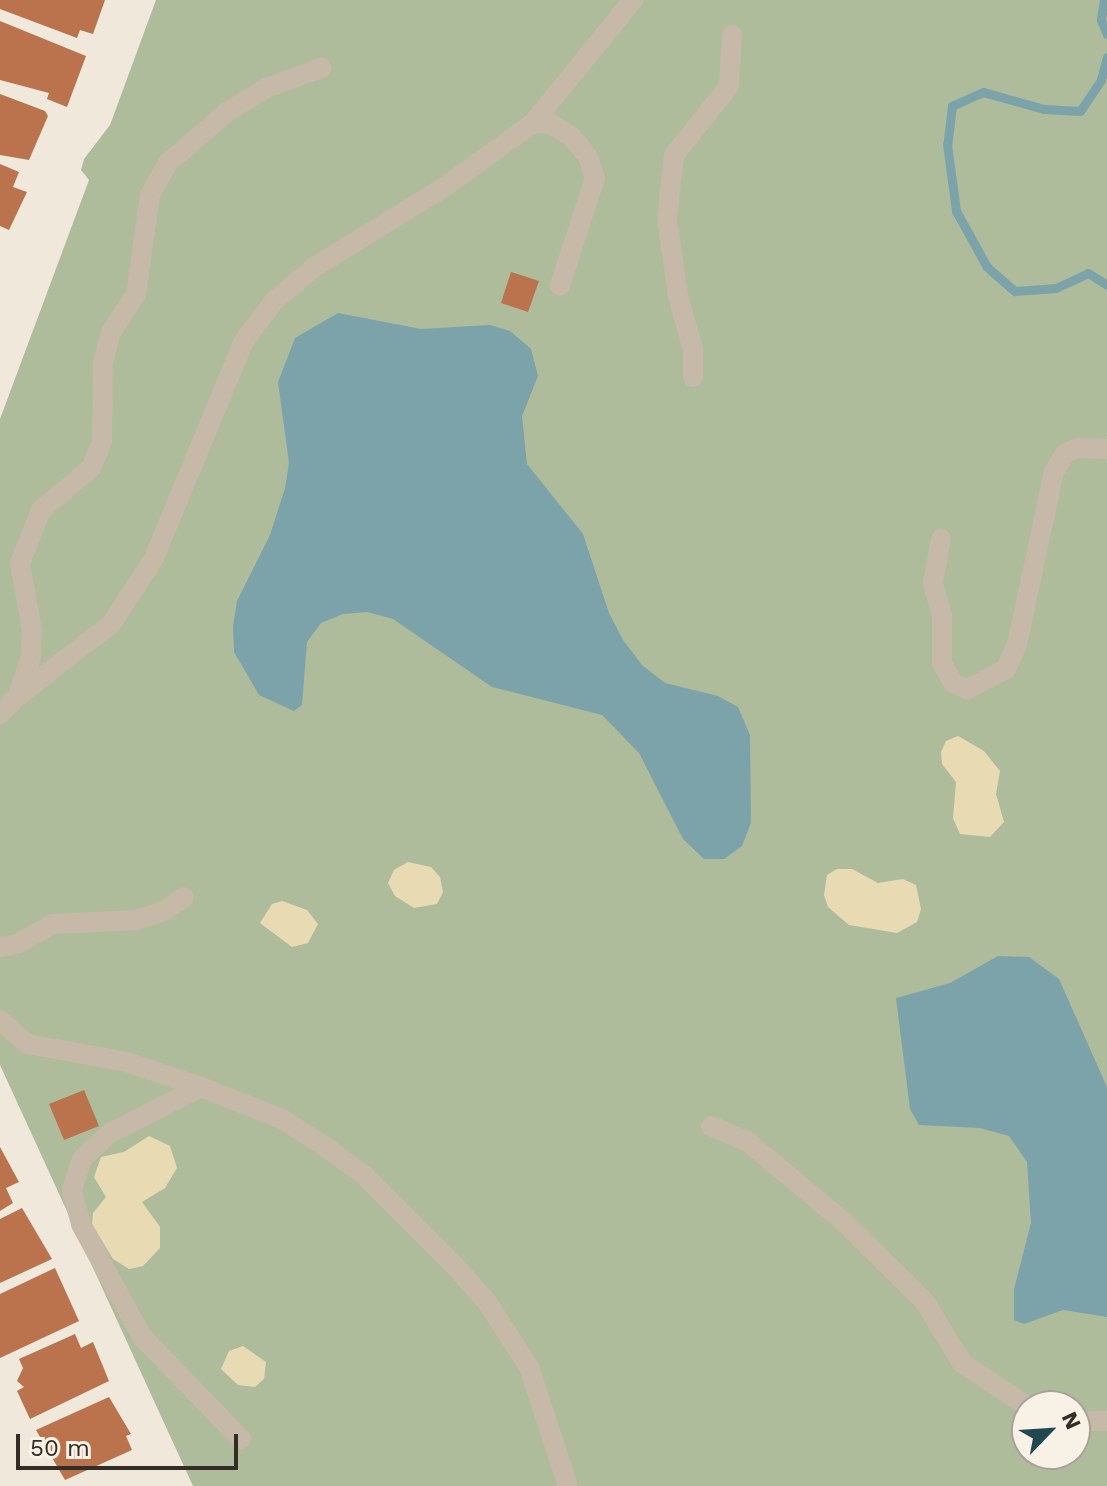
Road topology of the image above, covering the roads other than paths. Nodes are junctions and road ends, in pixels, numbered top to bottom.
1 (633, 0) edge
2 (732, 35) dead end
3 (321, 68) dead end
4 (555, 96) junction
5 (533, 123) junction
6 (567, 134) junction
7 (560, 285) dead end
8 (693, 377) dead end
9 (1107, 449) edge
10 (941, 539) dead end
11 (18, 696) junction
12 (0, 714) edge
13 (184, 897) dead end
14 (0, 947) edge
15 (0, 1020) edge
16 (201, 1087) junction
17 (711, 1126) dead end
18 (1011, 1395) edge
19 (241, 1439) dead end
20 (568, 1486) edge

1 - 4 lane
2 - 8 lane
3 - 11 lane
4 - 5 lane
4 - 6 lane
5 - 6 lane
5 - 11 lane
6 - 7 lane
9 - 10 lane
11 - 12 lane
13 - 14 lane
15 - 16 lane
16 - 19 lane
16 - 20 lane
17 - 18 lane

